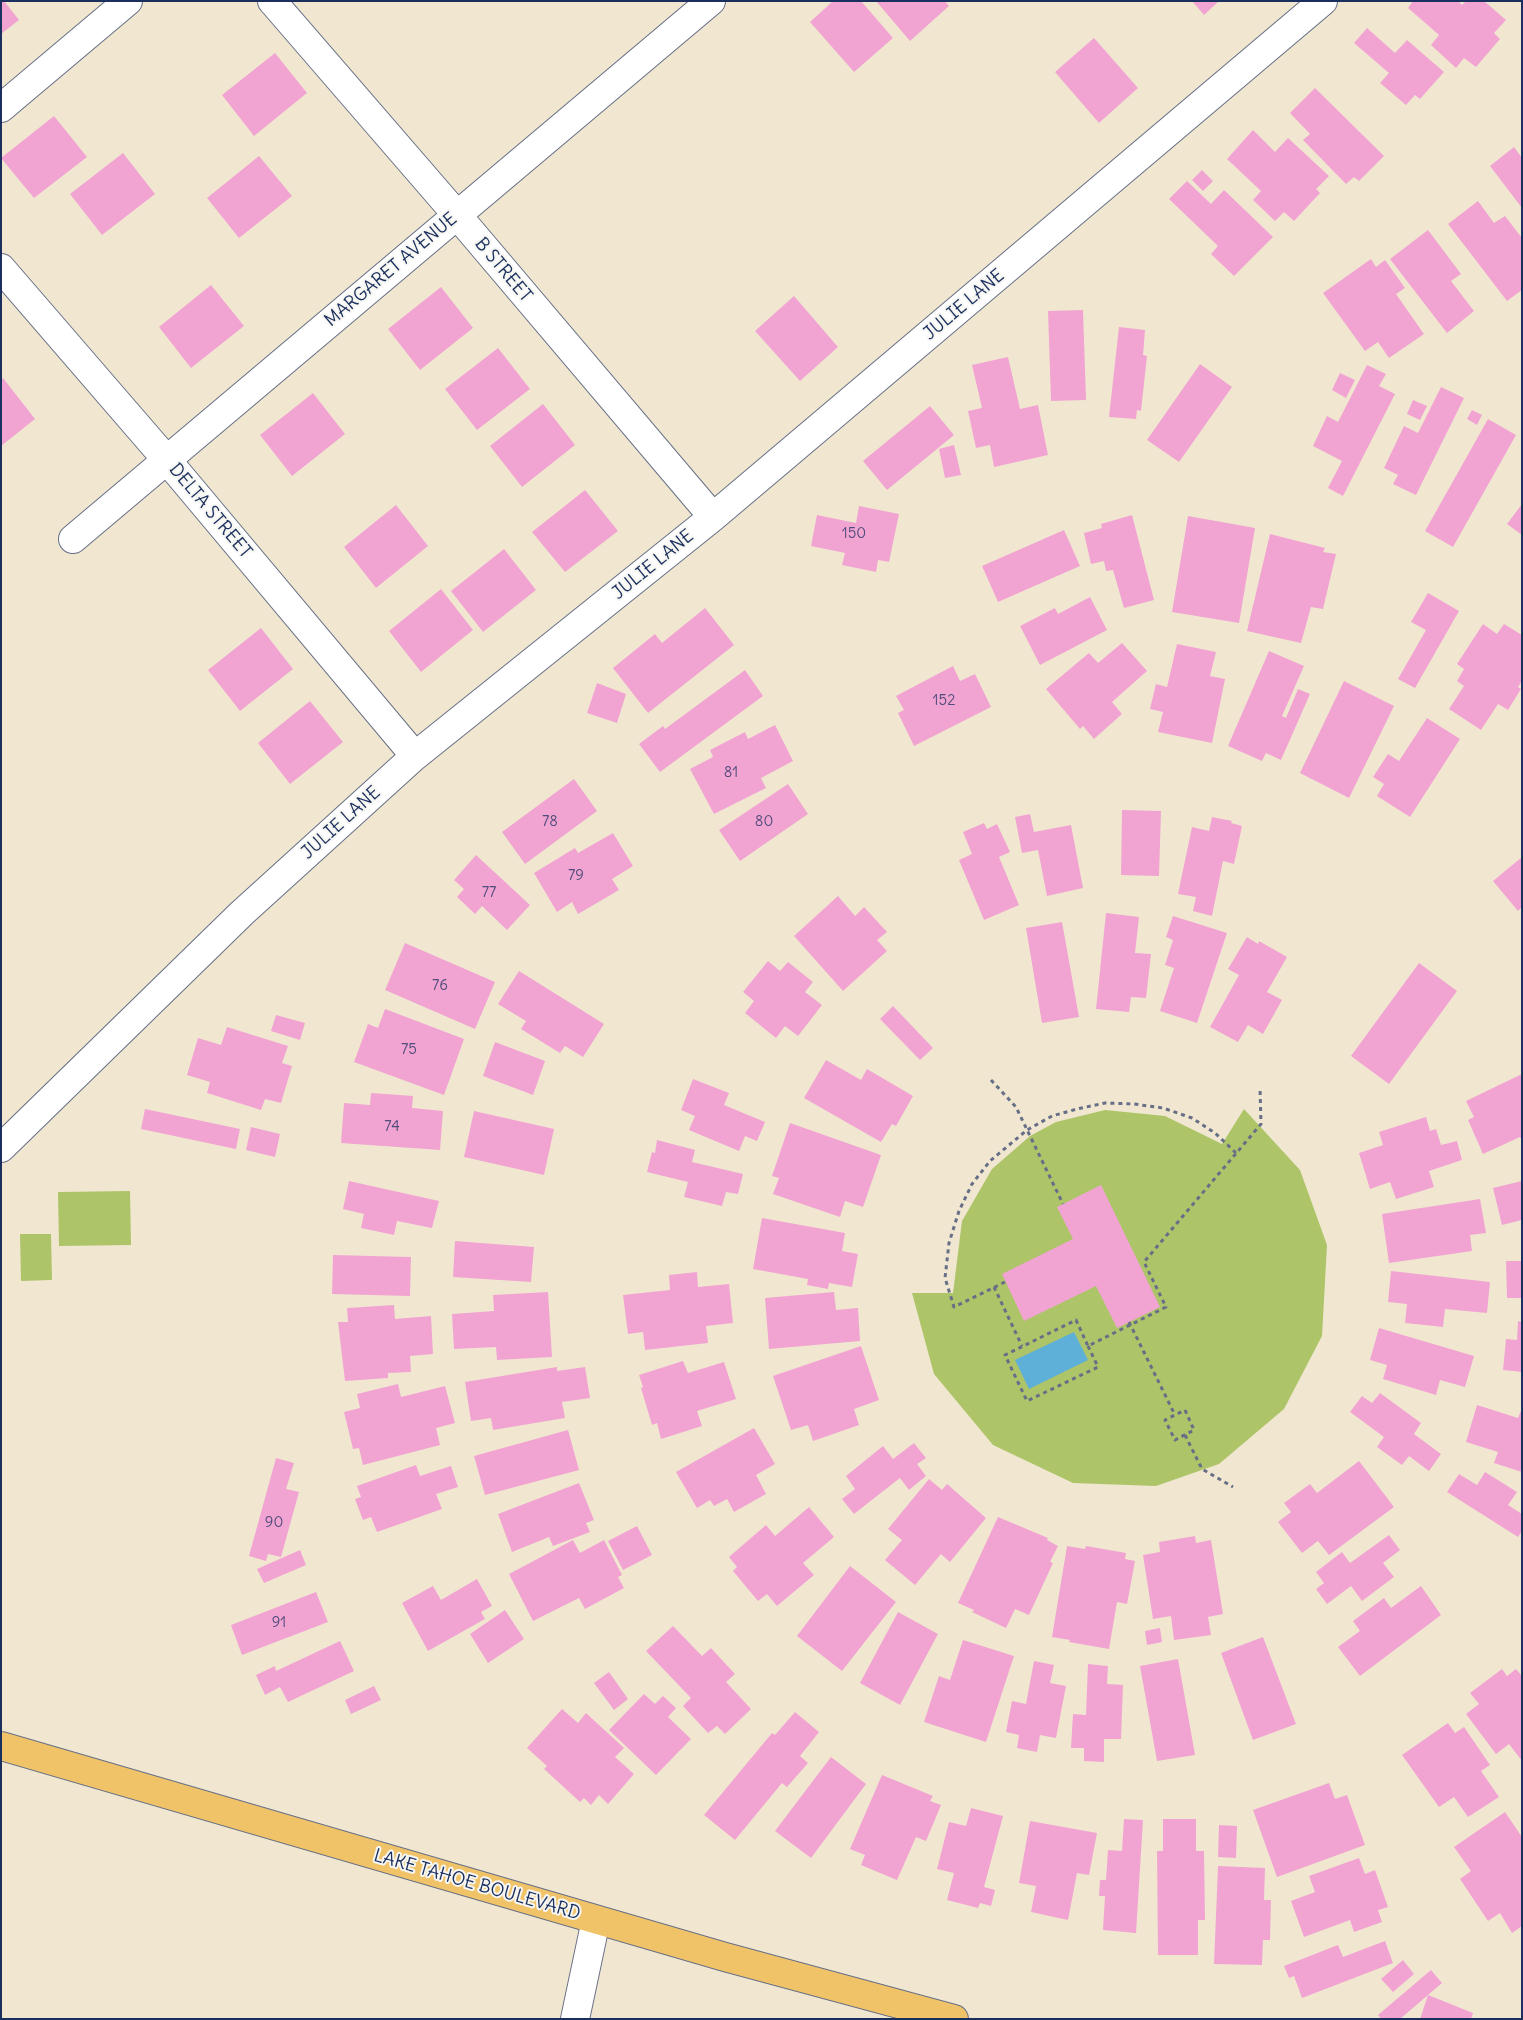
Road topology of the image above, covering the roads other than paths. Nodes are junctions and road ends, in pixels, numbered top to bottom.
1 (128, 1) edge
2 (272, 1) edge
3 (711, 1) edge
4 (1323, 1) edge
5 (1, 108) edge
6 (457, 215) junction
7 (1, 268) edge
8 (166, 458) junction
9 (713, 517) junction
10 (73, 539) dead end
11 (415, 756) junction
12 (1, 1148) edge
13 (1, 1746) edge
14 (596, 1920) junction
15 (575, 2019) edge
16 (954, 2019) edge

1 - 5 street
2 - 6 street, B STREET
3 - 6 street, MARGARET AVENUE
4 - 9 street, JULIE LANE
6 - 8 street, MARGARET AVENUE
6 - 9 street, B STREET
7 - 8 street, DELTA STREET
8 - 10 street, MARGARET AVENUE
8 - 11 street, DELTA STREET
9 - 11 street, JULIE LANE
11 - 12 street, JULIE LANE
13 - 14 main road, LAKE TAHOE BOULEVARD
14 - 15 street
14 - 16 main road, LAKE TAHOE BOULEVARD

